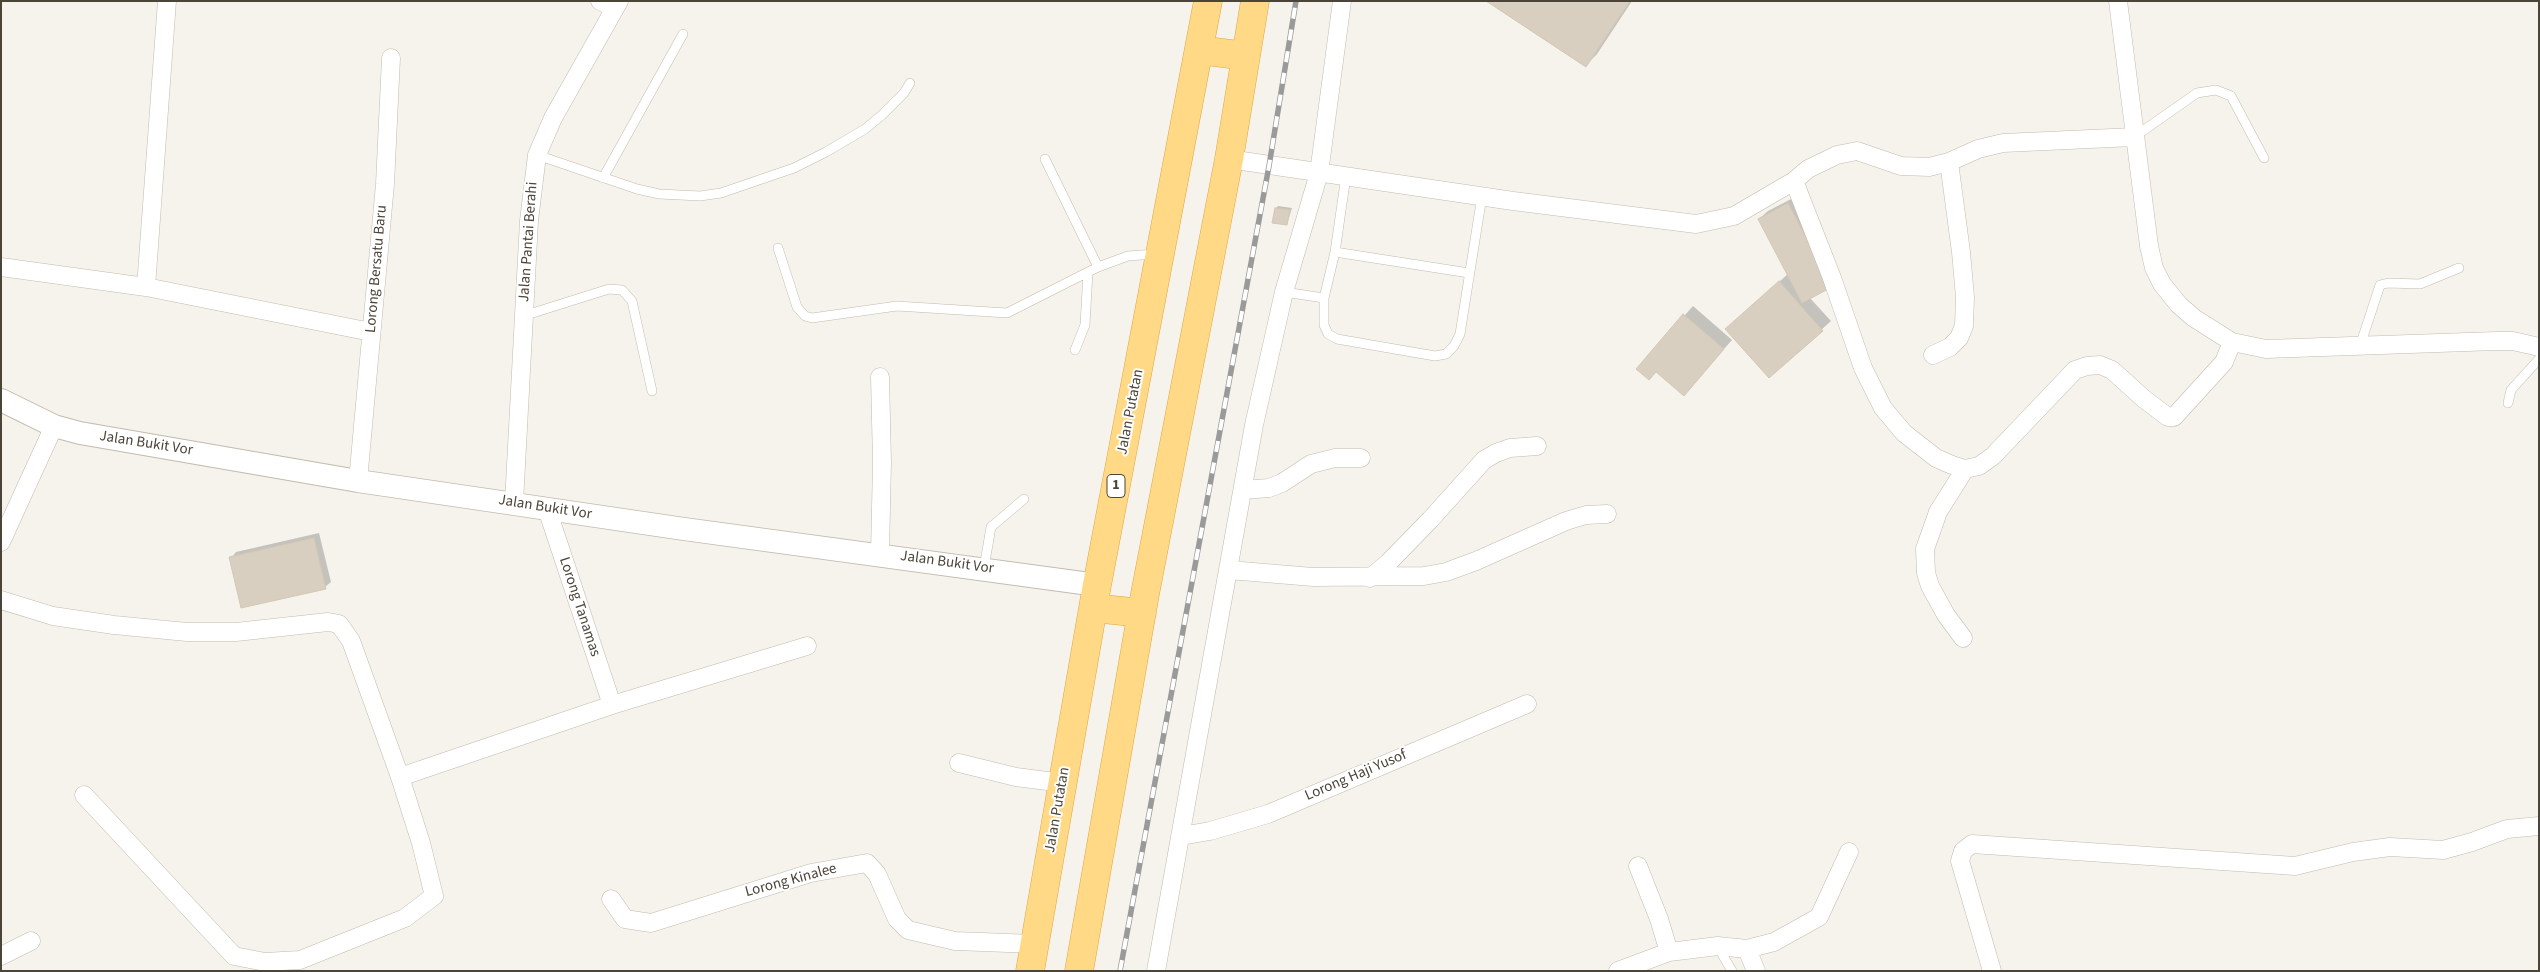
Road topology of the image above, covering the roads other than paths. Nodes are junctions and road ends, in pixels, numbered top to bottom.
1 (167, 1) edge
2 (1208, 1) edge
3 (1255, 1) edge
4 (1342, 1) edge
5 (2118, 1) edge
6 (611, 4) edge
7 (683, 34) dead end
8 (1199, 50) junction
9 (1246, 56) junction
10 (391, 58) dead end
11 (910, 83) dead end
12 (2134, 137) junction
13 (537, 155) junction
14 (2264, 158) dead end
15 (1045, 159) dead end
16 (1228, 159) junction
17 (1949, 162) junction
18 (1319, 173) junction
19 (1346, 176) junction
20 (603, 178) junction
21 (1794, 181) junction
22 (1482, 196) junction
23 (778, 248) dead end
24 (1335, 252) junction
25 (1161, 253) junction
26 (1, 267) edge
27 (1098, 267) junction
28 (2459, 268) dead end
29 (1088, 272) junction
30 (1469, 273) junction
31 (146, 287) junction
32 (1284, 292) junction
33 (1324, 298) junction
34 (523, 316) junction
35 (372, 332) junction
36 (2232, 342) junction
37 (2360, 346) junction
38 (2539, 347) edge
39 (1075, 350) dead end
40 (1933, 355) dead end
41 (2539, 359) edge
42 (880, 377) dead end
43 (652, 390) dead end
44 (1, 400) edge
45 (2508, 403) dead end
46 (54, 426) junction
47 (1537, 446) dead end
48 (1361, 458) dead end
49 (1965, 469) junction
50 (358, 480) junction
51 (1243, 490) junction
52 (1024, 499) dead end
53 (514, 503) junction
54 (547, 509) junction
55 (1607, 514) dead end
56 (1, 542) edge
57 (880, 554) junction
58 (984, 568) junction
59 (1228, 570) junction
60 (1370, 578) junction
61 (1095, 596) junction
62 (1, 600) edge
63 (1142, 613) junction
64 (1963, 638) dead end
65 (807, 646) dead end
66 (1527, 704) dead end
67 (612, 705) junction
68 (960, 763) dead end
69 (400, 777) junction
70 (1063, 783) junction
71 (84, 795) dead end
72 (2539, 826) edge
73 (1181, 836) junction
74 (1849, 852) dead end
75 (1638, 866) dead end
76 (611, 900) dead end
77 (31, 941) dead end
78 (1035, 944) junction
79 (1718, 946) junction
80 (1747, 949) junction
81 (1669, 952) junction
82 (1, 956) edge
83 (299, 965) edge
84 (1030, 971) edge
85 (1079, 971) edge
86 (1156, 971) edge
87 (1618, 971) edge
88 (1732, 971) edge
89 (1756, 971) edge
90 (1992, 971) edge

1 - 31 street
2 - 8 highway, Jalan Putatan / 1
3 - 9 highway
4 - 18 street
5 - 12 street
6 - 13 street, Jalan Pantai Berahi
7 - 20 lane
8 - 9 highway
8 - 25 highway, Jalan Putatan / 1
9 - 16 highway
10 - 35 street, Lorong Bersatu Baru
11 - 20 lane
12 - 14 lane
12 - 17 street
12 - 36 street
13 - 20 lane
13 - 34 street, Jalan Pantai Berahi
15 - 27 lane
16 - 18 street
16 - 63 highway
17 - 21 street
17 - 40 street
18 - 19 street
18 - 32 street
19 - 22 street
19 - 24 lane
21 - 22 street
21 - 49 street
22 - 30 lane
23 - 29 lane
24 - 30 lane
24 - 33 lane
25 - 27 lane
25 - 61 highway, Jalan Putatan / 1
26 - 31 street
27 - 29 lane
28 - 37 lane
29 - 39 lane
30 - 33 lane
31 - 35 street
32 - 33 lane
32 - 51 street
34 - 43 lane
34 - 53 street, Jalan Pantai Berahi
35 - 50 street, Lorong Bersatu Baru
36 - 37 street
36 - 49 street
37 - 38 street
41 - 45 lane
42 - 57 street
44 - 46 street, Jalan Bukit Vor
46 - 50 street, Jalan Bukit Vor
46 - 56 street
47 - 60 street
48 - 51 street
49 - 64 street
50 - 53 street, Jalan Bukit Vor
51 - 59 street
52 - 58 lane
53 - 54 street, Jalan Bukit Vor
54 - 57 street, Jalan Bukit Vor
54 - 67 street, Lorong Tanamas
55 - 60 street
57 - 58 street, Jalan Bukit Vor
58 - 61 street, Jalan Bukit Vor
59 - 60 street
59 - 73 street
61 - 63 highway
61 - 70 highway, Jalan Putatan / 1
62 - 69 street
63 - 85 highway
65 - 67 street
66 - 73 street, Lorong Haji Yusof
67 - 69 street
68 - 70 street
69 - 83 street
70 - 78 highway, Jalan Putatan / 1
71 - 83 street
72 - 90 street
73 - 86 street
74 - 80 street
75 - 81 street
76 - 78 street, Lorong Kinalee
77 - 82 street
78 - 84 highway, Jalan Putatan / 1
79 - 80 street
79 - 81 street
79 - 88 lane
80 - 89 street
81 - 87 street

